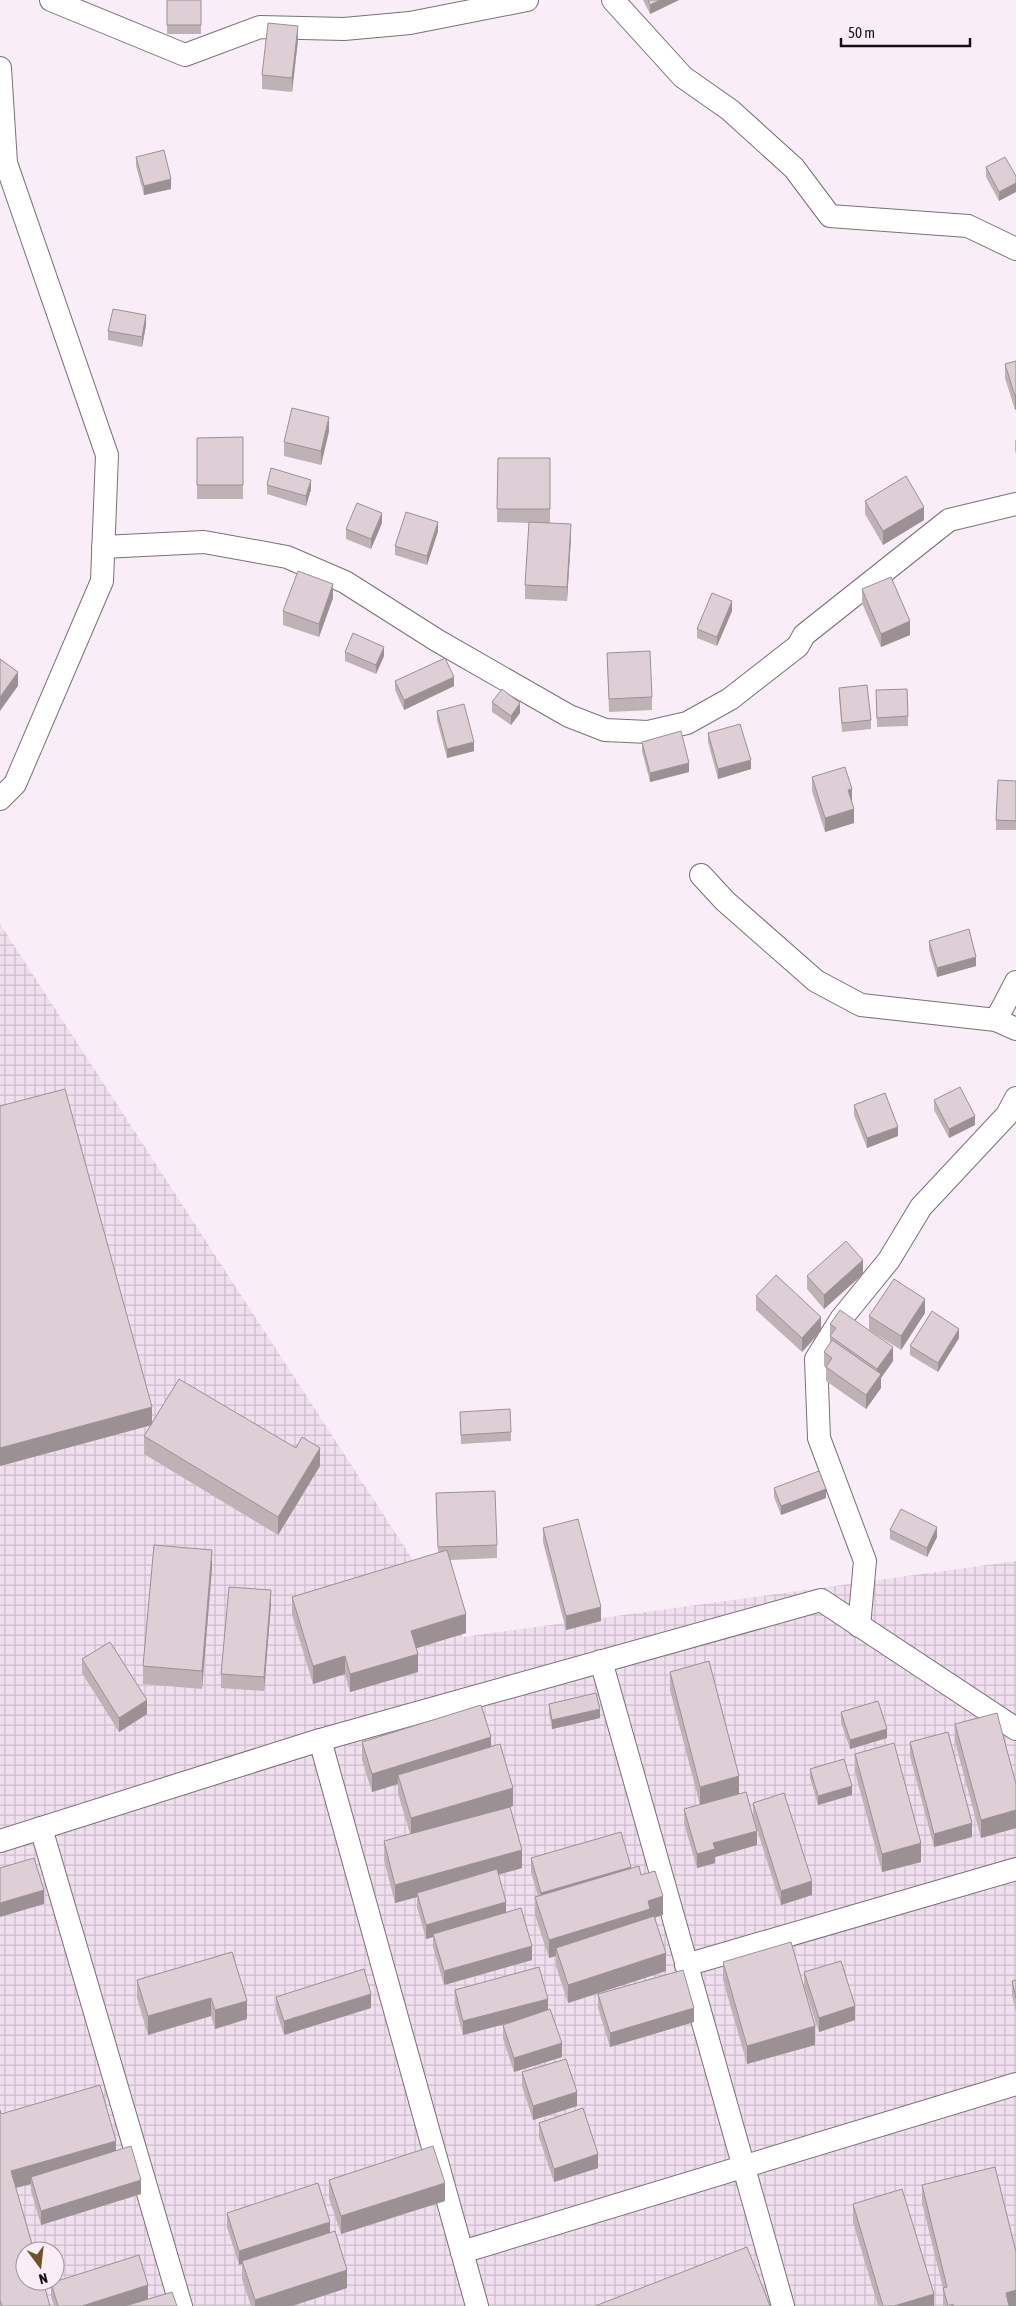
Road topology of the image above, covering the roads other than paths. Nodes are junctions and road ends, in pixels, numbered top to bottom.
1 (51, 0) edge
2 (527, 0) edge
3 (613, 0) edge
4 (0, 68) edge
5 (1016, 248) edge
6 (1016, 504) edge
7 (103, 547) junction
8 (0, 799) edge
9 (701, 875) dead end
10 (1016, 982) edge
11 (1006, 1024) edge
12 (1016, 1098) edge
13 (860, 1626) junction
14 (601, 1661) junction
15 (1016, 1730) edge
16 (320, 1740) junction
17 (40, 1828) junction
18 (0, 1841) edge
19 (1016, 1869) edge
20 (686, 1965) junction
21 (1016, 2084) edge
22 (743, 2166) junction
23 (462, 2252) junction
24 (181, 2306) edge
25 (477, 2306) edge
26 (783, 2306) edge

1 - 2 street
3 - 5 street
4 - 7 street
6 - 7 street
7 - 8 street
9 - 11 street
10 - 11 street
12 - 13 street
13 - 14 street
13 - 15 street
14 - 16 street
14 - 20 street
16 - 17 street
16 - 23 street
17 - 18 street
17 - 24 street
19 - 20 street
20 - 22 street
21 - 22 street
22 - 23 street
22 - 26 street
23 - 25 street

